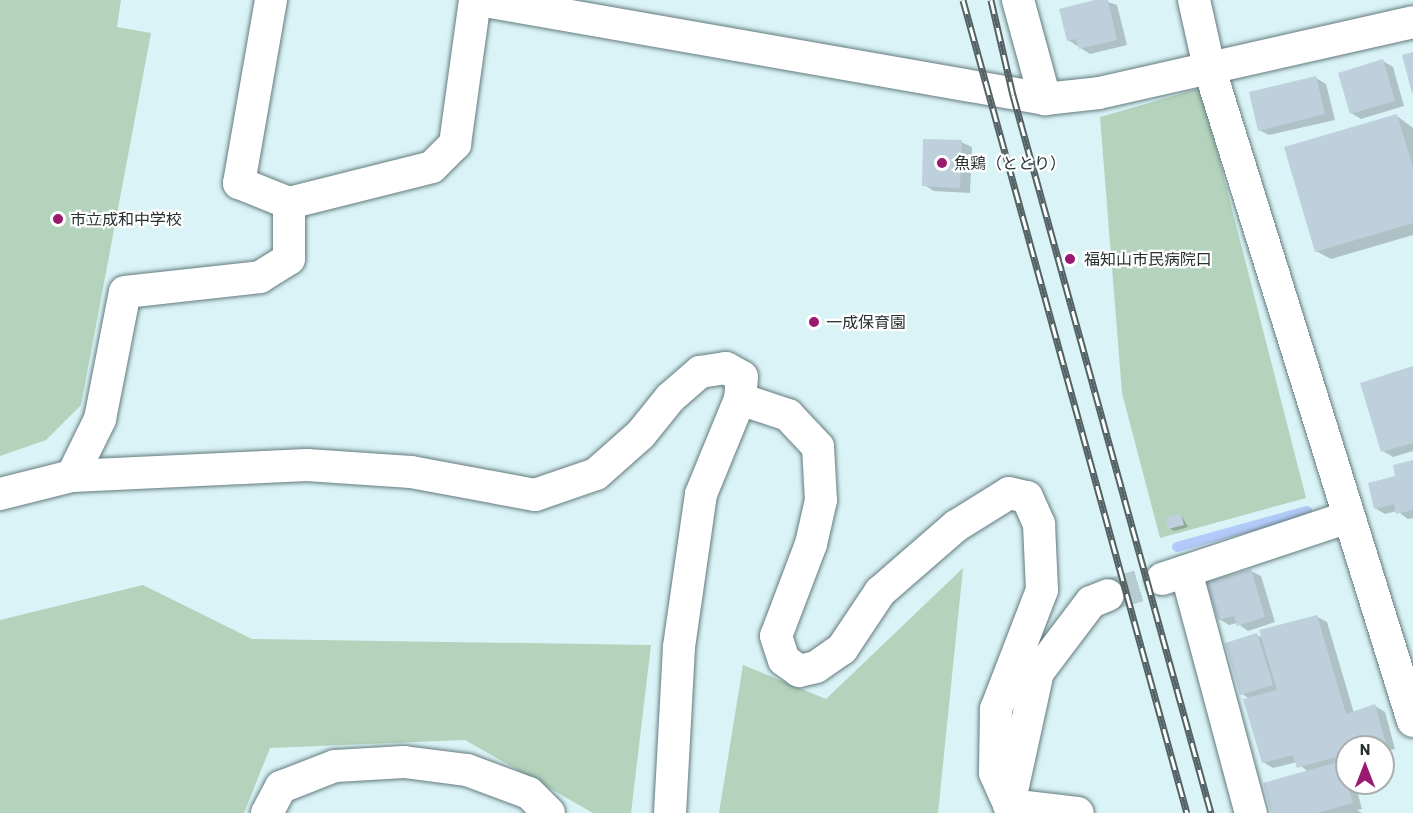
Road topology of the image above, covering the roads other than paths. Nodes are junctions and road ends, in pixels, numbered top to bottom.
1 (271, 0) edge
2 (477, 0) edge
3 (1018, 0) edge
4 (1194, 0) edge
5 (1413, 22) edge
6 (1209, 67) junction
7 (1045, 99) junction
8 (289, 203) junction
9 (740, 399) junction
10 (72, 476) junction
11 (0, 494) edge
12 (1348, 517) junction
13 (1108, 594) tunnel mouth
14 (1413, 721) edge
15 (279, 804) edge
16 (1009, 809) edge
17 (549, 813) edge
18 (670, 813) edge
19 (1078, 813) edge
20 (1251, 813) edge

1 - 8 street
2 - 7 street
2 - 8 street
3 - 7 street
4 - 6 street
5 - 6 street
6 - 7 street
6 - 12 street
8 - 10 street
9 - 10 street
9 - 16 street
9 - 18 street
10 - 11 street
12 - 14 street
12 - 20 street
13 - 16 street
15 - 17 street
16 - 19 street

